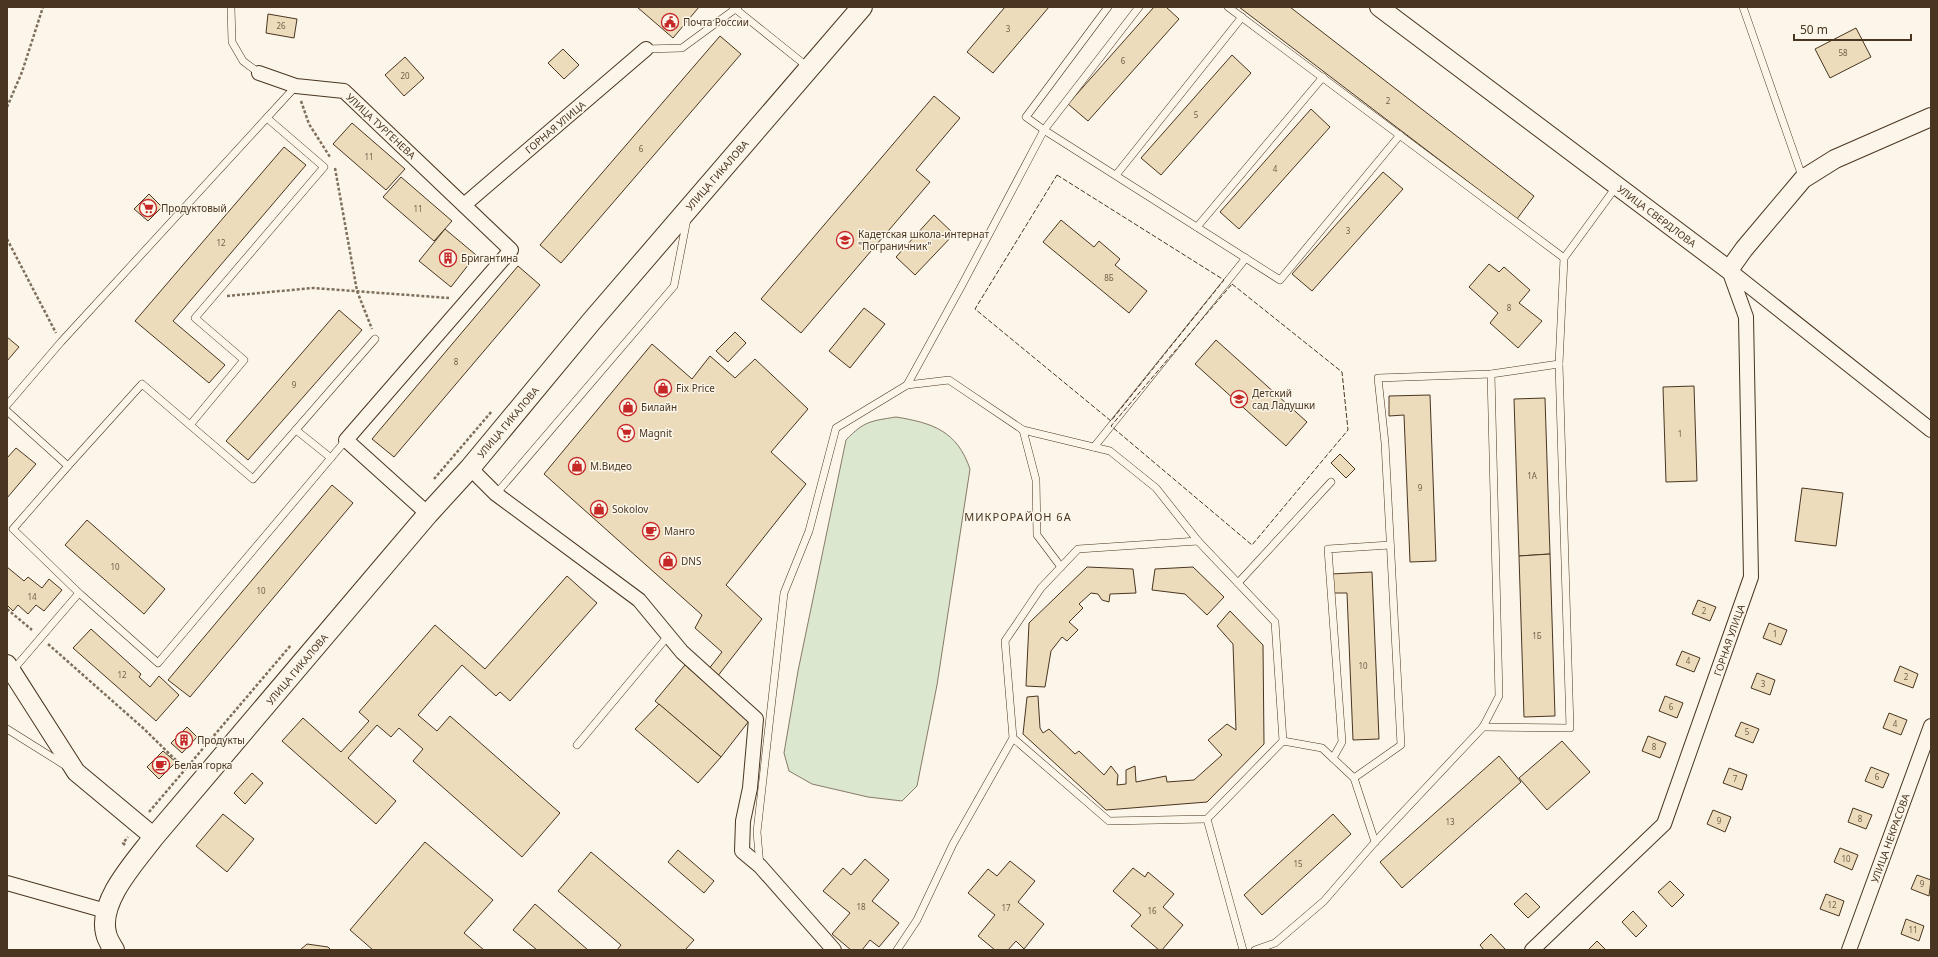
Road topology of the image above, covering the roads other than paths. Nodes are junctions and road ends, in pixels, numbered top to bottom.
1 (231, 7) edge
2 (862, 7) edge
3 (1108, 7) edge
4 (1139, 7) edge
5 (1228, 7) edge
6 (1379, 7) edge
7 (1743, 7) edge
8 (736, 8) edge
9 (1242, 17) junction
10 (646, 49) joint
11 (810, 68) junction
12 (259, 73) joint
13 (1323, 77) junction
14 (296, 86) junction
15 (1931, 117) edge
16 (267, 118) junction
17 (1044, 130) junction
18 (1400, 135) junction
19 (1116, 175) junction
20 (1803, 179) junction
21 (1617, 186) junction
22 (464, 205) junction
23 (689, 208) junction
24 (1197, 227) junction
25 (1246, 258) junction
26 (1564, 258) junction
27 (1729, 270) junction
28 (375, 339) road end
29 (1559, 364) junction
30 (1491, 374) junction
31 (907, 385) junction
32 (7, 405) edge
33 (7, 411) edge
34 (190, 425) junction
35 (296, 430) junction
36 (1023, 430) junction
37 (1931, 430) edge
38 (346, 440) junction
39 (1094, 447) junction
40 (331, 458) junction
41 (68, 466) junction
42 (470, 468) junction
43 (1331, 482) dead end
44 (496, 494) junction
45 (428, 514) junction
46 (1198, 541) junction
47 (1390, 545) junction
48 (1061, 567) junction
49 (1238, 583) junction
50 (79, 593) junction
51 (668, 636) junction
52 (10, 667) edge
53 (1931, 726) edge
54 (1483, 727) junction
55 (7, 729) edge
56 (1013, 738) junction
57 (1283, 741) junction
58 (577, 745) dead end
59 (1333, 758) junction
60 (76, 772) junction
61 (1354, 778) junction
62 (1207, 818) junction
63 (154, 837) junction
64 (1375, 842) junction
65 (760, 866) junction
66 (7, 883) edge
67 (106, 911) junction
68 (114, 950) edge
69 (834, 950) edge
70 (897, 950) edge
71 (1244, 950) edge
72 (1255, 950) edge
73 (1532, 950) edge
74 (1849, 950) edge

1 - 12 lane
2 - 11 main road, УЛИЦА ГИКАЛОВА
3 - 17 lane
4 - 17 lane
5 - 9 lane
6 - 21 street, УЛИЦА СВЕРДЛОВА
7 - 20 lane
8 - 10 lane
8 - 11 lane
9 - 13 lane
9 - 19 lane
10 - 22 street, ГОРНАЯ УЛИЦА
11 - 23 main road, УЛИЦА ГИКАЛОВА
12 - 14 street, УЛИЦА ТУРГЕНЕВА
13 - 18 lane
13 - 24 lane
14 - 16 lane
14 - 22 street, УЛИЦА ТУРГЕНЕВА
15 - 20 street
16 - 32 lane
16 - 34 lane
17 - 19 lane
17 - 31 lane
18 - 25 lane
18 - 26 lane
19 - 24 lane
20 - 27 street
21 - 26 lane
21 - 27 street, УЛИЦА СВЕРДЛОВА
22 - 38 street, УЛИЦА ТУРГЕНЕВА
23 - 42 main road, УЛИЦА ГИКАЛОВА
23 - 44 lane
24 - 25 lane
25 - 39 lane
26 - 29 lane
27 - 37 street, УЛИЦА СВЕРДЛОВА
27 - 73 street, ГОРНАЯ УЛИЦА
28 - 35 lane
29 - 30 lane
29 - 54 lane
30 - 47 lane
30 - 54 lane
31 - 36 lane
31 - 65 lane
33 - 41 lane
34 - 35 lane
34 - 41 lane
35 - 40 lane
36 - 39 lane
36 - 48 lane
38 - 40 lane
38 - 45 street
39 - 46 lane
40 - 50 lane
41 - 50 lane
42 - 44 street
42 - 45 main road, УЛИЦА ГИКАЛОВА
43 - 49 lane
44 - 51 street
45 - 63 main road, УЛИЦА ГИКАЛОВА
46 - 48 lane
46 - 49 lane
47 - 59 lane
47 - 61 lane
48 - 56 lane
49 - 57 lane
50 - 52 lane
51 - 58 lane
51 - 65 street
52 - 60 street
53 - 74 street, УЛИЦА НЕКРАСОВА
54 - 64 lane
55 - 60 lane
56 - 62 lane
56 - 70 lane
57 - 59 lane
57 - 62 lane
59 - 61 lane
60 - 63 street
61 - 64 lane
62 - 71 lane
63 - 67 main road, УЛИЦА ГИКАЛОВА
64 - 72 lane
65 - 69 street
66 - 67 street
67 - 68 main road

